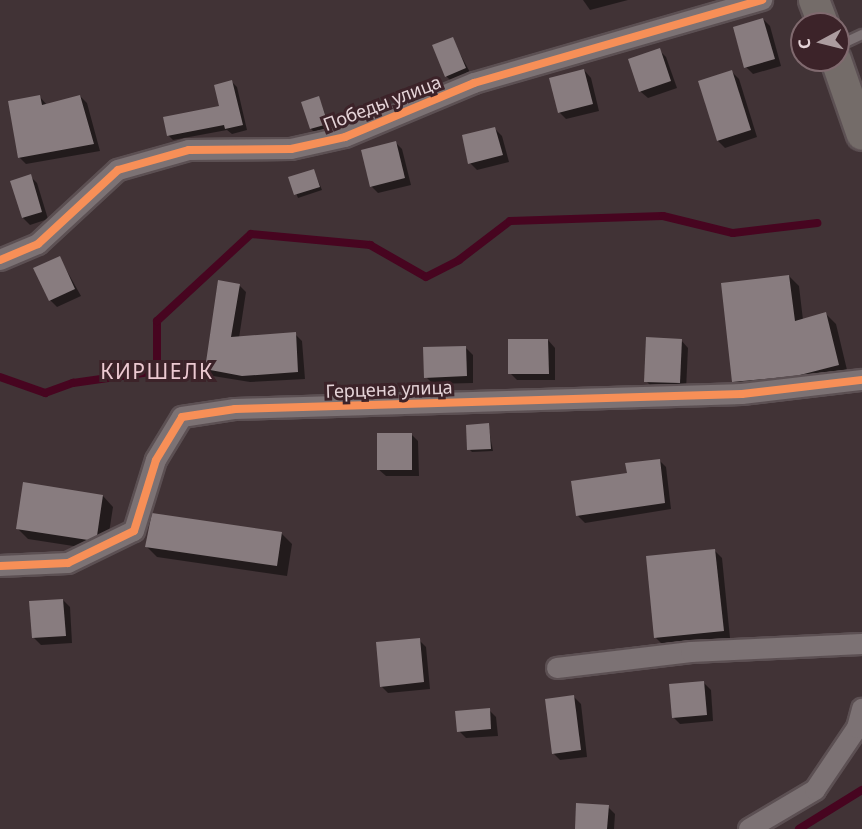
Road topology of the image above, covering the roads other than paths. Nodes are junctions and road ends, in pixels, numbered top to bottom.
1 (762, 0) edge
2 (840, 72) edge
3 (862, 135) edge
4 (0, 260) edge
5 (862, 380) edge
6 (0, 566) edge
7 (862, 644) edge
8 (557, 668) dead end
9 (862, 710) edge
10 (749, 829) edge

1 - 4 street, Победы улица
2 - 3 main road
5 - 6 street, Герцена улица
7 - 8 street
9 - 10 street

